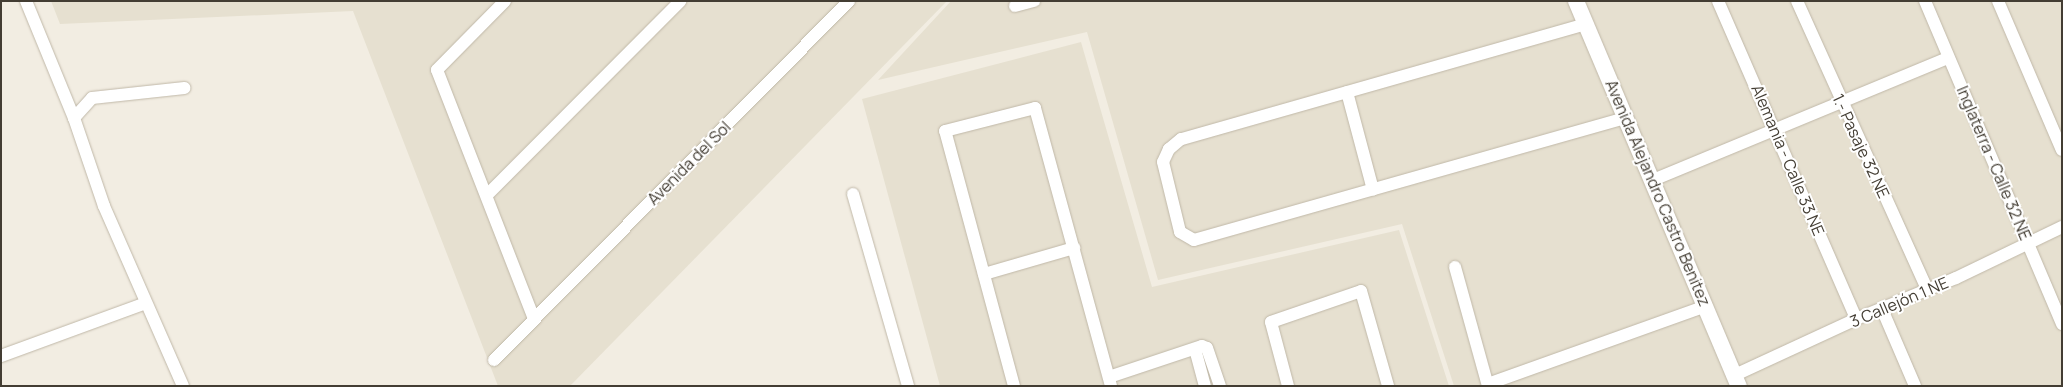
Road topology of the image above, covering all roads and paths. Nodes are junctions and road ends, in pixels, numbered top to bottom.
1 (26, 1) edge
2 (505, 1) edge
3 (680, 1) edge
4 (1020, 1) edge
5 (1034, 1) edge
6 (1576, 1) edge
7 (1718, 1) edge
8 (1797, 1) edge
9 (1925, 1) edge
10 (1998, 1) edge
11 (843, 3) edge
12 (1586, 24) junction
13 (1948, 58) junction
14 (184, 88) dead end
15 (1347, 92) junction
16 (1840, 102) junction
17 (74, 118) junction
18 (1626, 118) junction
19 (1774, 128) junction
20 (2062, 150) edge
21 (1653, 180) junction
22 (1373, 190) junction
23 (853, 194) dead end
24 (487, 195) junction
25 (2062, 227) edge
26 (2029, 245) junction
27 (1074, 248) junction
28 (1455, 267) dead end
29 (984, 274) junction
30 (1926, 289) junction
31 (146, 303) junction
32 (1706, 306) junction
33 (1882, 309) junction
34 (534, 319) junction
35 (1856, 320) junction
36 (2062, 324) edge
37 (1195, 349) junction
38 (1, 356) edge
39 (494, 360) dead end
40 (1110, 381) edge
41 (1737, 381) edge
42 (1488, 385) edge
43 (184, 386) edge
44 (908, 386) edge
45 (1014, 386) edge
46 (1205, 386) edge
47 (1220, 386) edge
48 (1288, 386) edge
49 (1388, 386) edge
50 (1915, 386) edge

1 - 17 street
2 - 24 street
3 - 24 street
4 - 5 street
6 - 12 street, Avenida Alejandro Castro Benitez
7 - 19 street, Alemania - Calle 33 NE
8 - 16 street, 1.- Pasaje 32 NE
9 - 13 street, Inglaterra - Calle 32 NE
10 - 20 street
11 - 34 street, Avenida del Sol
12 - 15 street
12 - 18 street, Avenida Alejandro Castro Benitez
13 - 16 street
13 - 26 street, Inglaterra - Calle 32 NE
14 - 17 street
15 - 22 street
15 - 22 street
16 - 19 street
16 - 30 street, 1.- Pasaje 32 NE
17 - 31 street
18 - 21 street, Avenida Alejandro Castro Benitez
18 - 22 street
19 - 21 street
19 - 35 street, Alemania - Calle 33 NE
21 - 32 street, Avenida Alejandro Castro Benitez
23 - 44 street
24 - 34 street
25 - 26 street, 3 Callejón 1 NE
26 - 30 street, 3 Callejón 1 NE
26 - 36 street, Inglaterra - Calle 32 NE
27 - 29 street
27 - 29 street
27 - 40 street
28 - 42 street
29 - 45 street
30 - 33 street, 3 Callejón 1 NE
31 - 38 street
31 - 43 street
32 - 41 street, Avenida Alejandro Castro Benitez
32 - 42 street
33 - 35 street, 3 Callejón 1 NE
33 - 50 street
34 - 39 street, Avenida del Sol
35 - 41 street, 3 Callejón 1 NE
37 - 40 street
37 - 46 street
37 - 47 street
48 - 49 street

